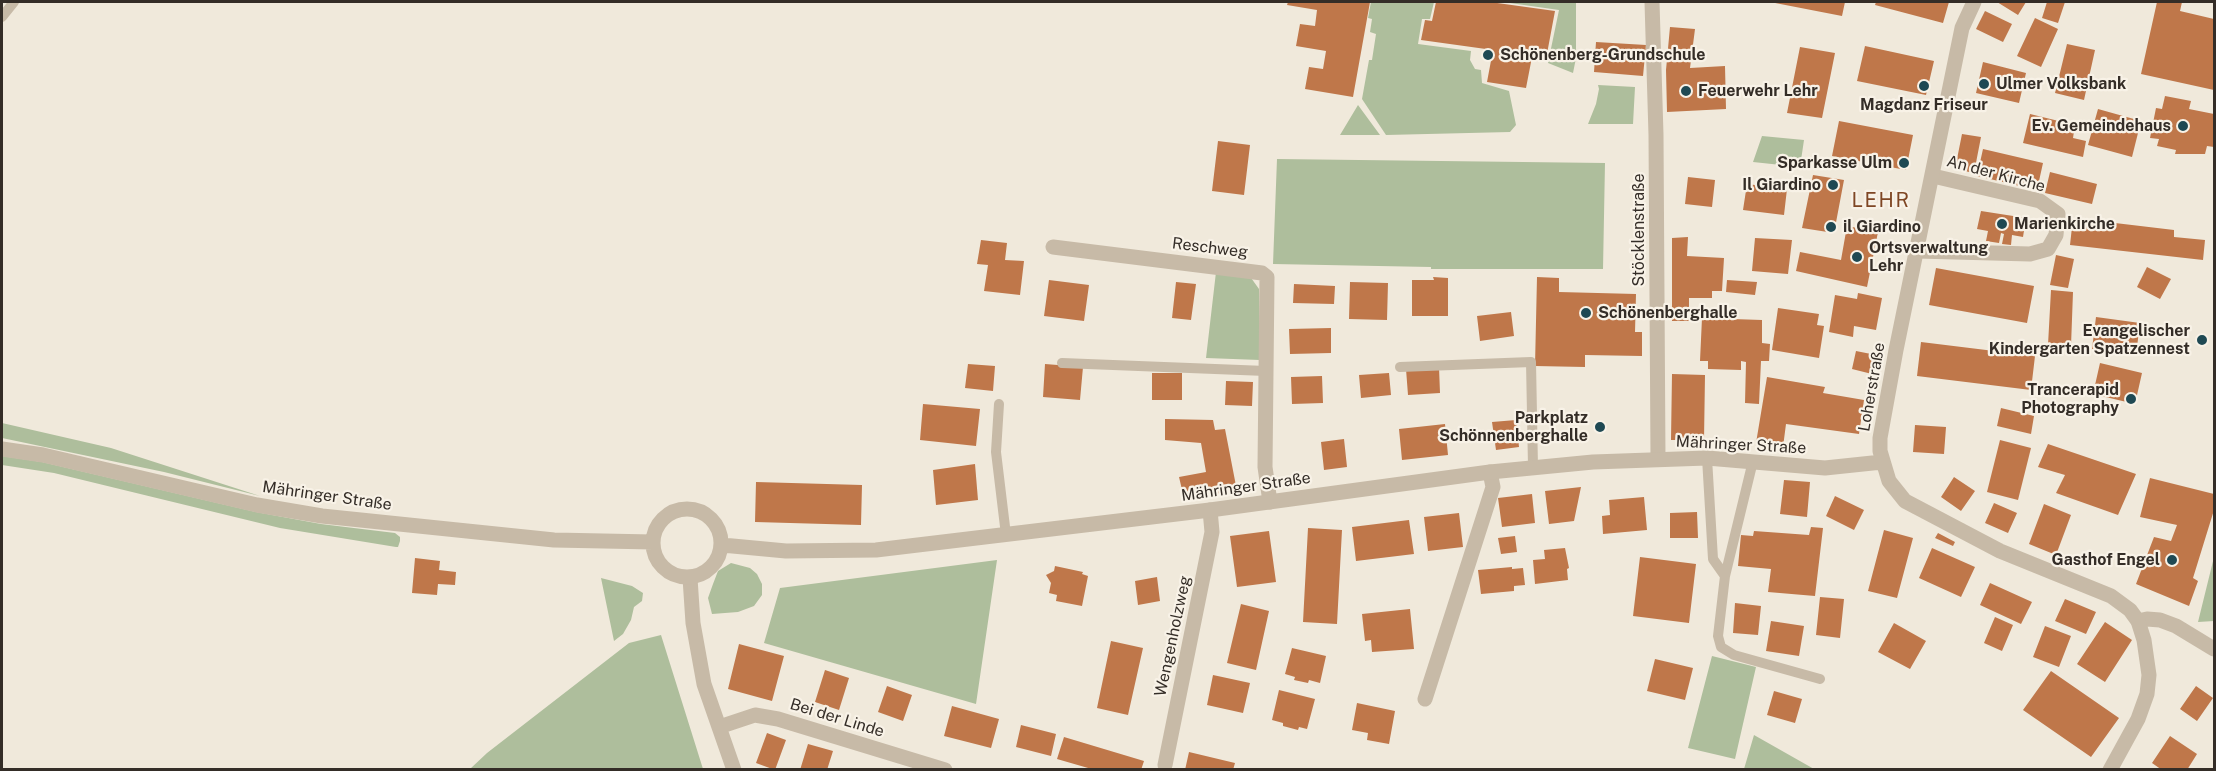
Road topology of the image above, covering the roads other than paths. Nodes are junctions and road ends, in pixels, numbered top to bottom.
1 (14, 2) edge
2 (1652, 2) edge
3 (1974, 2) edge
4 (2, 17) edge
5 (1933, 176) junction
6 (1053, 247) dead end
7 (1917, 251) junction
8 (1062, 363) dead end
9 (1400, 367) dead end
10 (1266, 371) junction
11 (999, 404) dead end
12 (2, 449) edge
13 (1658, 458) junction
14 (1707, 458) junction
15 (1753, 461) junction
16 (1882, 462) junction
17 (1533, 467) junction
18 (1490, 472) junction
19 (1270, 502) junction
20 (1210, 510) junction
21 (1006, 535) junction
22 (653, 542) junction
23 (722, 545) junction
24 (1725, 576) junction
25 (690, 578) junction
26 (2138, 621) junction
27 (2214, 649) edge
28 (1820, 679) dead end
29 (1425, 699) dead end
30 (719, 728) junction
31 (1164, 767) edge
32 (734, 770) edge
33 (945, 770) edge
34 (2110, 770) edge

1 - 4 lane
2 - 13 street, Stöcklenstraße
3 - 5 street, Loherstraße
5 - 7 street, Loherstraße
5 - 7 street, An der Kirche
6 - 10 street, Reschweg
7 - 16 street, Loherstraße
8 - 10 lane
9 - 17 lane
10 - 19 street, Reschweg
11 - 21 lane
12 - 22 street, Mähringer Straße
13 - 14 street, Mähringer Straße
13 - 17 street, Mähringer Straße
14 - 15 street, Mähringer Straße
14 - 24 lane
15 - 16 street, Mähringer Straße
15 - 24 lane
16 - 26 street, Loherstraße
17 - 18 street, Mähringer Straße
18 - 19 street, Mähringer Straße
18 - 29 street
19 - 20 street, Mähringer Straße
20 - 21 street, Mähringer Straße
20 - 31 street, Wengenholzweg
21 - 23 street, Mähringer Straße
22 - 23 street
22 - 25 street
23 - 25 street
24 - 28 lane
25 - 30 street
26 - 27 street
26 - 34 street
30 - 32 street
30 - 33 street, Bei der Linde

